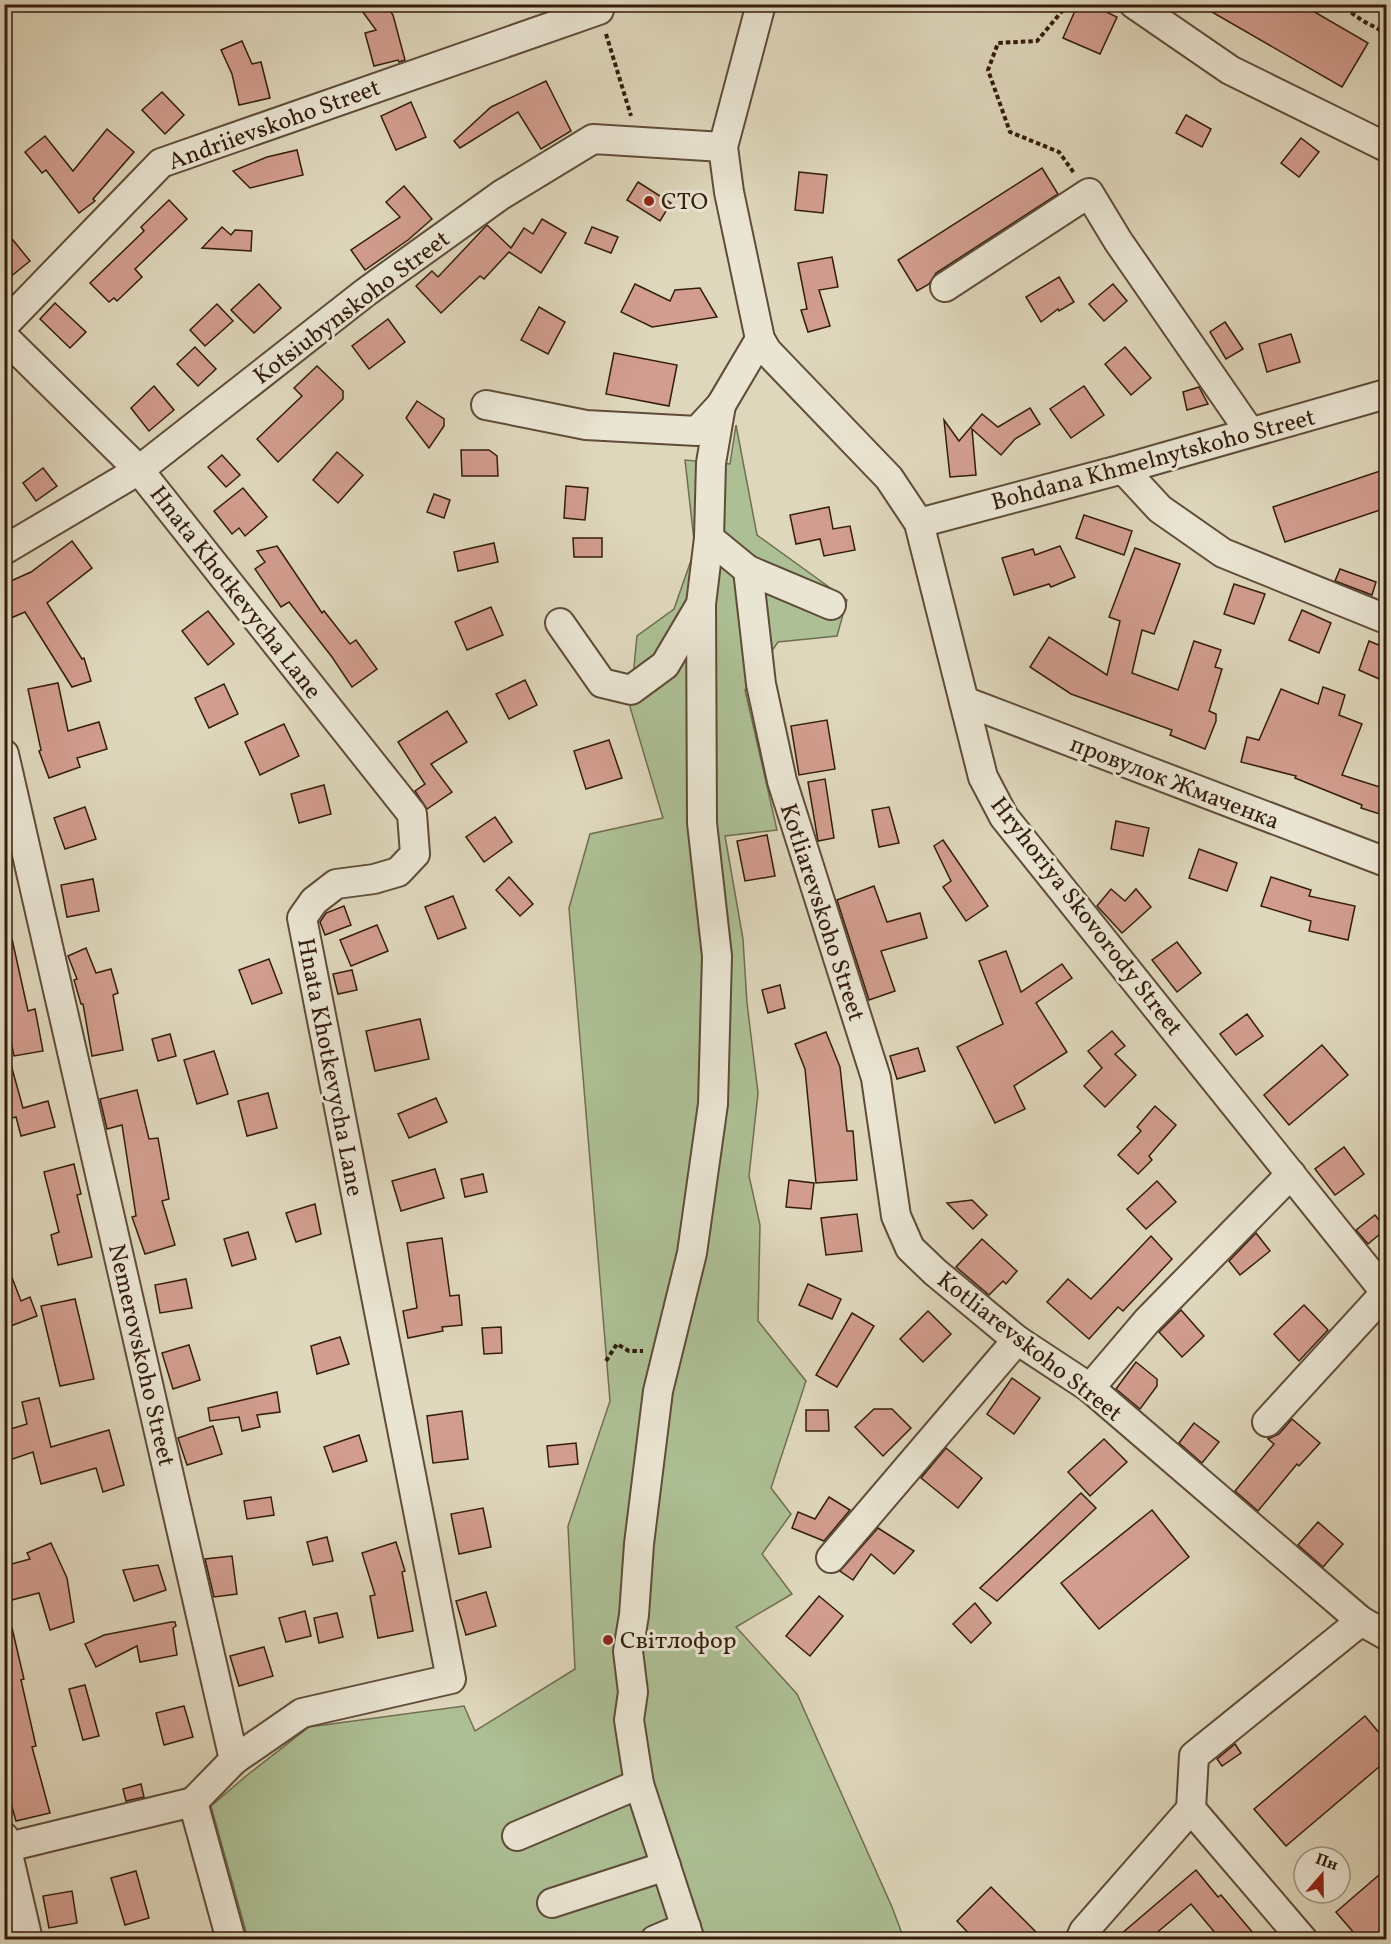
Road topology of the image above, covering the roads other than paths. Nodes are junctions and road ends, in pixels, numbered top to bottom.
1 (761, 4) edge
2 (1134, 4) edge
3 (599, 10) road end
4 (723, 147) junction
5 (1386, 147) edge
6 (945, 288) dead end
7 (4, 325) edge
8 (4, 337) edge
9 (760, 339) junction
10 (1386, 394) edge
11 (486, 405) dead end
12 (721, 405) junction
13 (1250, 432) junction
14 (1122, 469) junction
15 (139, 470) junction
16 (920, 523) junction
17 (710, 538) junction
18 (4, 550) edge
19 (748, 570) junction
20 (701, 604) junction
21 (831, 605) dead end
22 (1386, 619) edge
23 (560, 623) dead end
24 (964, 701) junction
25 (4, 754) edge
26 (1386, 862) edge
27 (1291, 1174) junction
28 (1386, 1292) edge
29 (1017, 1340) junction
30 (1090, 1388) junction
31 (1267, 1422) dead end
32 (831, 1558) dead end
33 (1361, 1620) junction
34 (1386, 1635) edge
35 (234, 1760) junction
36 (639, 1784) junction
37 (193, 1802) junction
38 (1191, 1809) junction
39 (517, 1836) dead end
40 (5, 1844) edge
41 (666, 1866) junction
42 (552, 1903) dead end
43 (688, 1933) edge
44 (28, 1940) edge
45 (231, 1940) edge
46 (655, 1940) edge
47 (1080, 1940) edge
48 (1304, 1940) edge

1 - 4 street
2 - 5 street
3 - 7 street, Andriievskoho Street
4 - 9 street
4 - 15 street, Kotsiubynskoho Street
6 - 13 street
8 - 15 street
9 - 12 street
9 - 16 street
10 - 13 street, Bohdana Khmelnytskoho Street
11 - 12 street
12 - 17 street
13 - 14 street, Bohdana Khmelnytskoho Street
14 - 16 street, Bohdana Khmelnytskoho Street
14 - 22 street
15 - 18 street, Kotsiubynskoho Street
15 - 35 street, Hnata Khotkevycha Lane
16 - 24 street, Hryhoriya Skovorody Street
17 - 19 street
17 - 20 street
19 - 21 street
19 - 29 street, Kotliarevskoho Street
20 - 23 street
20 - 36 street
24 - 26 street, провулок Жмаченка
24 - 27 street, Hryhoriya Skovorody Street
25 - 35 street, Nemerovskoho Street
27 - 28 street, Hryhoriya Skovorody Street
27 - 30 street
28 - 31 street, Hryhoriya Skovorody Street
29 - 30 street, Kotliarevskoho Street
29 - 32 street
30 - 33 street, Kotliarevskoho Street
33 - 34 street, Kotliarevskoho Street
33 - 38 street
35 - 37 street
36 - 39 street
36 - 41 street
37 - 40 street
37 - 45 street
38 - 47 street
38 - 48 street
40 - 44 street
41 - 42 street
41 - 43 street
43 - 46 street

